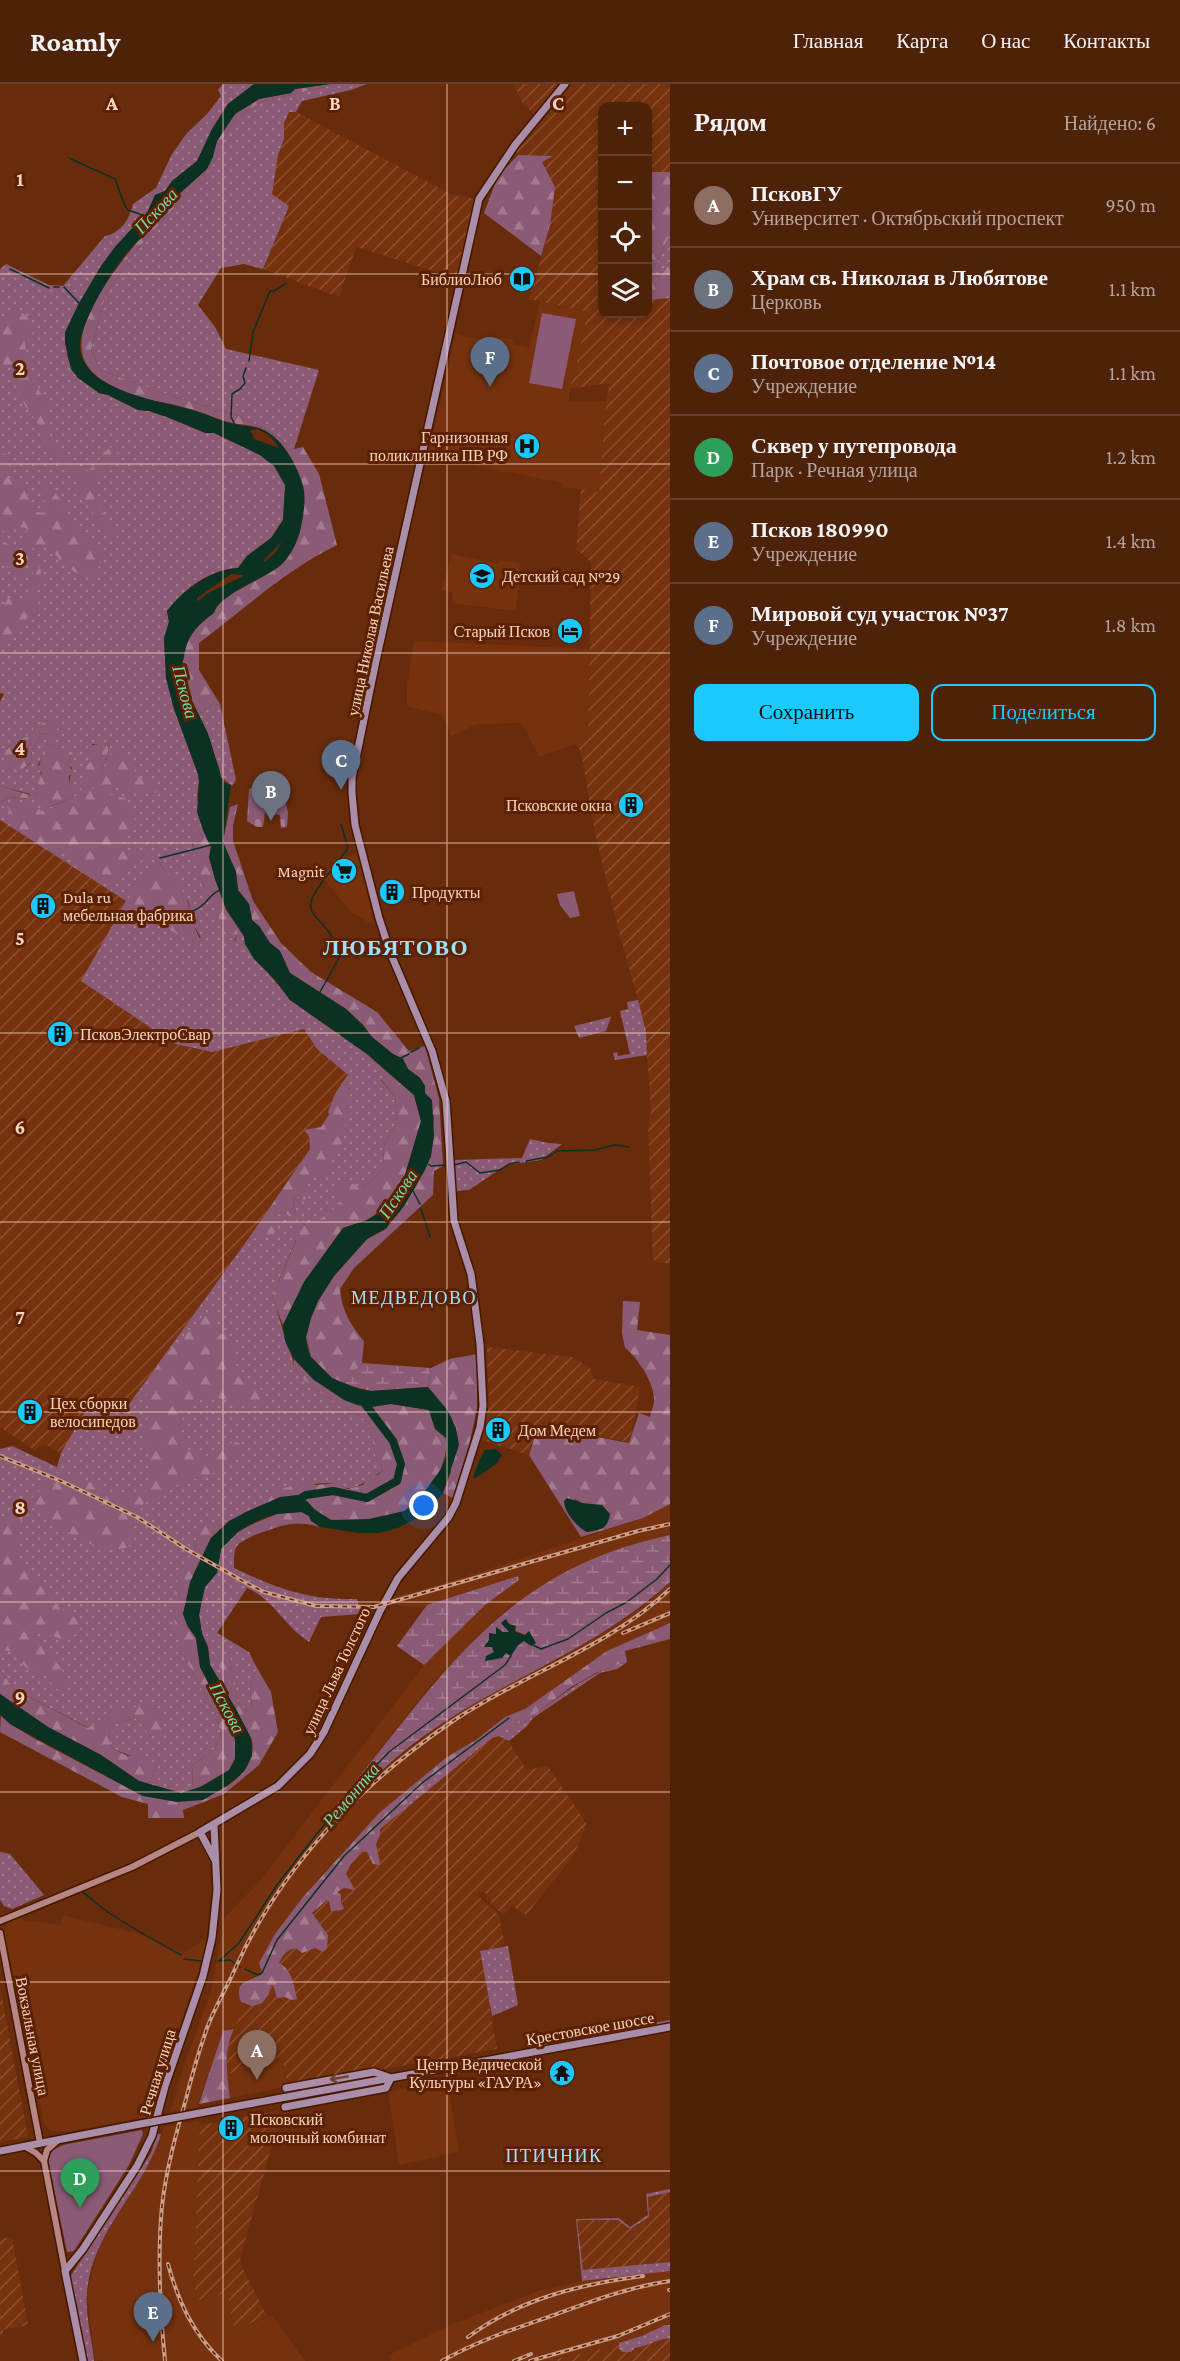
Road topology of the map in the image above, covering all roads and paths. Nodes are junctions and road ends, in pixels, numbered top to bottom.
1 (565, 84) edge
2 (480, 1344) joint
3 (214, 1825) junction
4 (200, 1832) junction
5 (215, 1860) junction
6 (0, 1921) edge
7 (0, 1934) edge
8 (670, 2027) edge
9 (391, 2078) junction
10 (286, 2088) dead end
11 (285, 2107) dead end
12 (58, 2140) junction
13 (40, 2143) junction
14 (24, 2146) junction
15 (0, 2151) edge
16 (44, 2161) junction
17 (65, 2271) junction
18 (83, 2361) edge

1 - 2 main road, улица Николая Васильева
2 - 3 main road, улица Льва Толстого
3 - 4 main road, улица Льва Толстого
3 - 5 main road, Речная улица
4 - 5 main road
4 - 6 main road, улица Льва Толстого
5 - 17 main road, Речная улица
7 - 13 main road, Вокзальная улица
8 - 9 main road, Крестовское шоссе
9 -> 10 main road
9 - 11 main road
9 - 12 main road, Крестовское шоссе, bridge
12 - 13 main road, Крестовское шоссе
12 - 16 main road
13 - 14 main road, Крестовское шоссе
14 - 15 main road, Крестовское шоссе
14 - 16 main road
16 - 17 main road
17 - 18 main road

